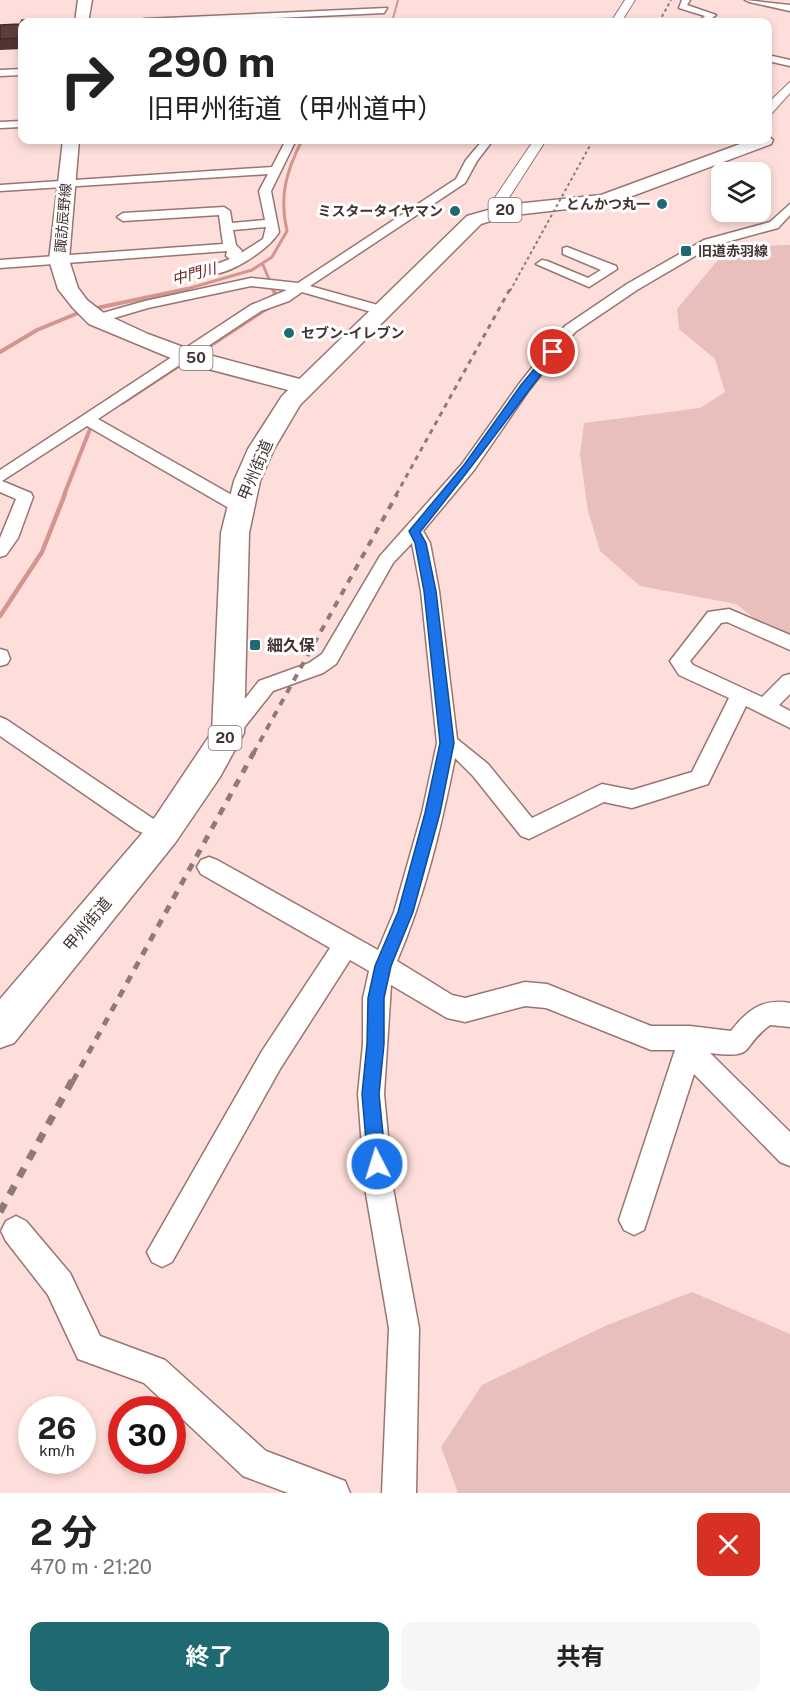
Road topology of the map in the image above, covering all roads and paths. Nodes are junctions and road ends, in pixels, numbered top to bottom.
1 (85, 0) edge
2 (322, 0) edge
3 (387, 0) edge
4 (630, 0) edge
5 (686, 0) edge
6 (749, 0) edge
7 (384, 10) junction
8 (790, 10) edge
9 (83, 18) edge
10 (189, 18) edge
11 (329, 18) edge
12 (382, 18) edge
13 (619, 18) edge
14 (708, 18) edge
15 (772, 59) edge
16 (790, 63) edge
17 (18, 72) edge
18 (0, 74) edge
19 (790, 86) edge
20 (772, 106) edge
21 (18, 124) edge
22 (0, 125) edge
23 (71, 144) edge
24 (289, 144) edge
25 (485, 144) edge
26 (537, 144) edge
27 (739, 145) edge
28 (273, 170) junction
29 (66, 183) junction
30 (0, 188) edge
31 (790, 208) edge
32 (497, 211) junction
33 (123, 217) dead end
34 (271, 223) junction
35 (227, 227) junction
36 (230, 247) junction
37 (567, 251) dead end
38 (59, 260) junction
39 (0, 264) edge
40 (542, 264) dead end
41 (216, 271) junction
42 (602, 275) junction
43 (230, 285) junction
44 (298, 287) junction
45 (632, 287) junction
46 (380, 310) junction
47 (91, 314) junction
48 (186, 356) junction
49 (303, 387) junction
50 (91, 421) junction
51 (0, 477) edge
52 (0, 486) edge
53 (240, 507) junction
54 (414, 531) junction
55 (0, 551) edge
56 (790, 643) edge
57 (790, 681) edge
58 (741, 695) junction
59 (765, 706) junction
60 (790, 720) edge
61 (0, 725) edge
62 (228, 733) junction
63 (447, 743) junction
64 (163, 833) junction
65 (209, 867) dead end
66 (346, 945) junction
67 (383, 966) junction
68 (790, 1015) edge
69 (0, 1029) edge
70 (689, 1043) junction
71 (790, 1152) edge
72 (634, 1220) dead end
73 (16, 1231) dead end
74 (162, 1252) dead end
75 (333, 1493) edge
76 (399, 1493) edge

1 - 9 main road
2 - 11 street
3 - 7 street
4 - 13 street
5 - 14 street
6 - 8 street
7 - 11 street
7 - 12 street
10 - 11 street
15 - 16 street
17 - 18 street
19 - 20 street
21 - 22 street
23 - 29 main road, 諏訪辰野線
24 - 28 street
25 - 44 street
26 - 32 street
27 - 32 main road, 甲州街道 / 20
28 - 29 street
28 - 34 street
29 - 30 street
29 - 38 main road, 諏訪辰野線
31 - 45 street
32 - 46 main road, 甲州街道 / 20
33 - 35 street
34 - 35 street
34 - 41 street
35 - 36 street
36 - 38 street
36 - 41 street
37 - 42 street
38 - 39 street
38 - 47 main road, 諏訪辰野線
40 - 42 street
41 - 43 street
42 - 45 street
43 - 44 street
43 - 47 street
44 - 46 street
44 - 48 street
45 - 54 street
46 - 49 main road, 甲州街道 / 20
47 - 48 main road, 50
48 - 49 main road, 50
48 - 50 street
49 - 53 main road, 甲州街道 / 20
50 - 51 street
50 - 53 street
52 - 55 street
53 - 62 main road, 甲州街道 / 20
54 - 62 street
54 - 63 street
56 - 58 street
57 - 59 street
58 - 59 street
58 - 63 street
59 - 60 street
61 - 64 street
62 - 64 main road, 甲州街道 / 20
63 - 67 street
64 - 69 main road, 甲州街道 / 20
65 - 66 street
66 - 67 street
66 - 74 street
67 - 70 street
67 - 76 street
68 - 70 street
70 - 71 street
70 - 72 street
73 - 75 street

